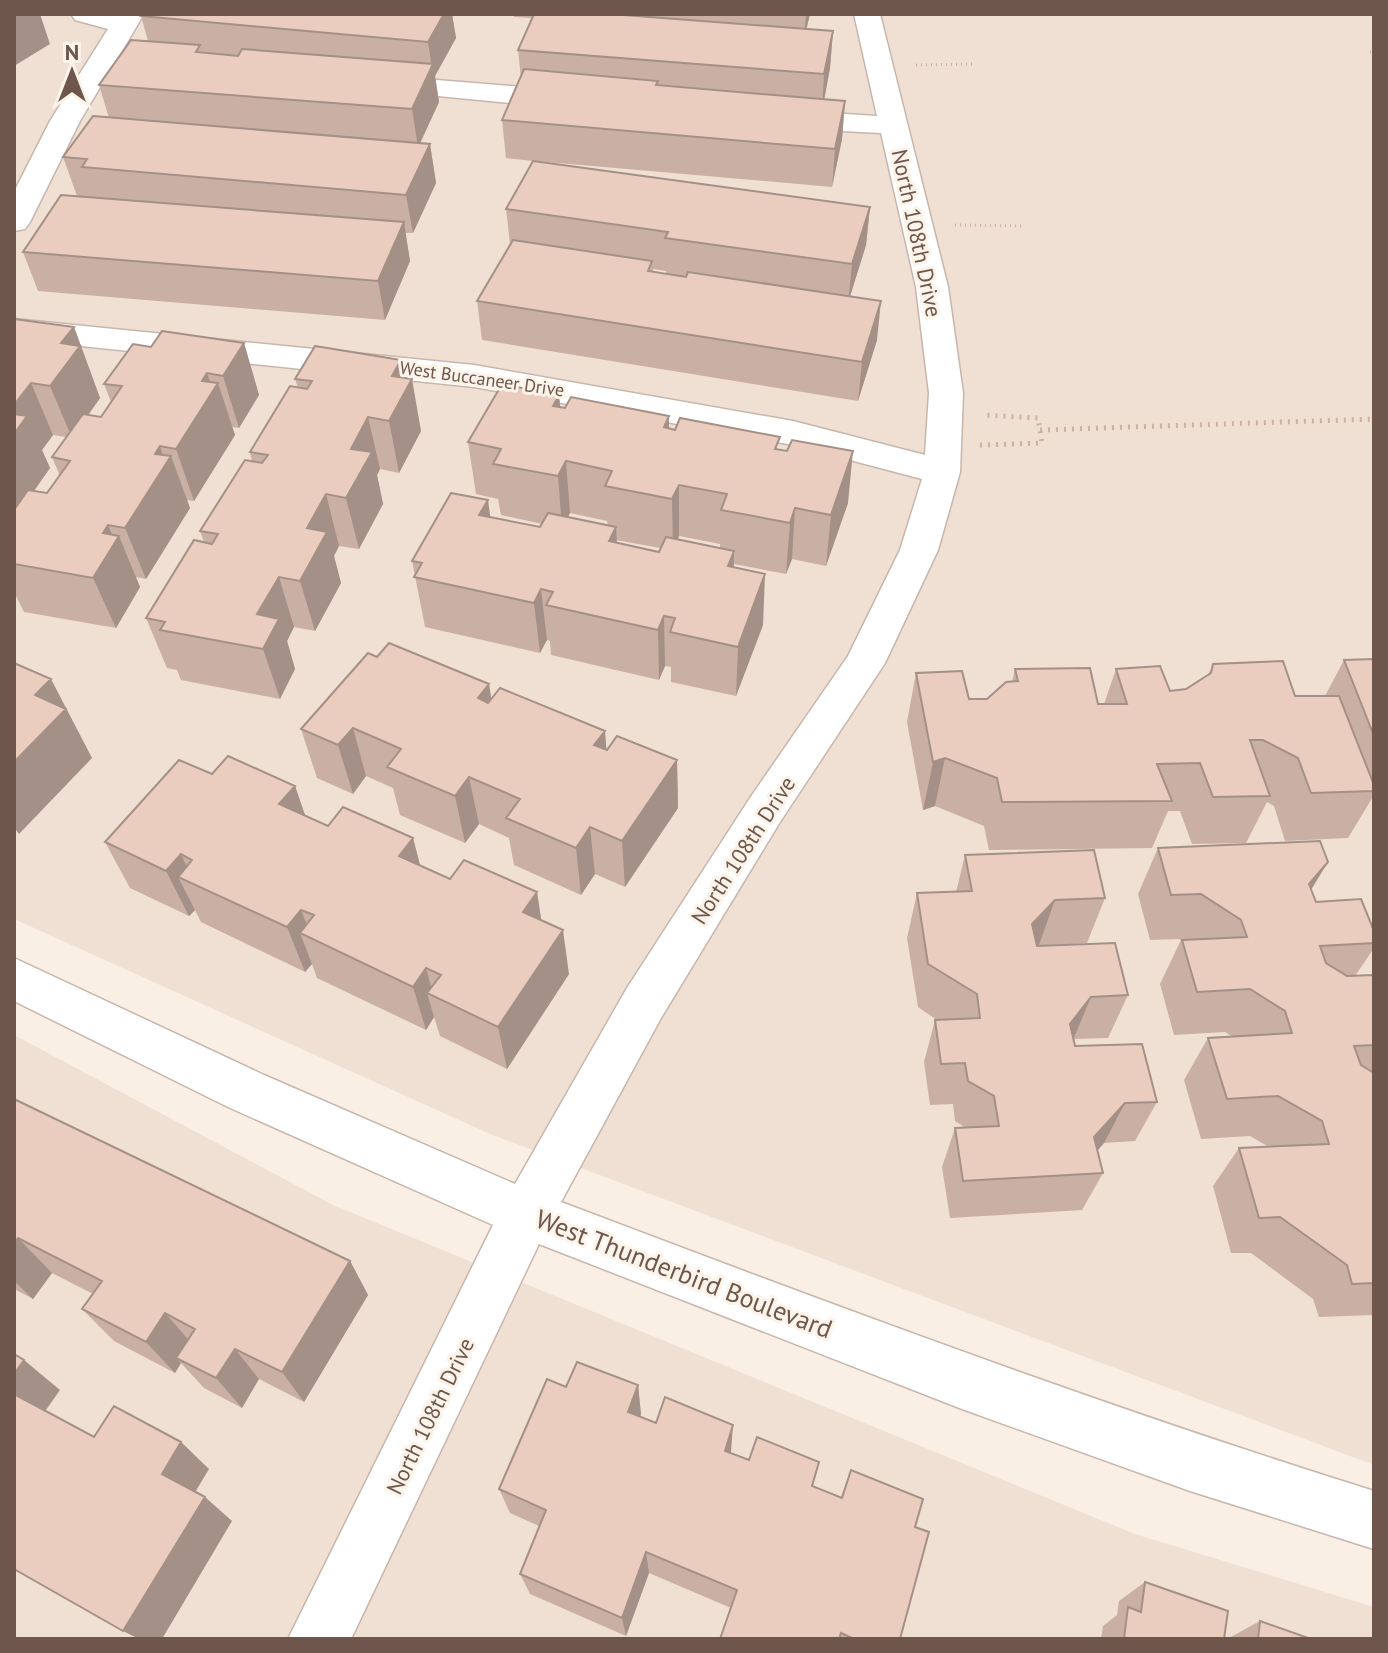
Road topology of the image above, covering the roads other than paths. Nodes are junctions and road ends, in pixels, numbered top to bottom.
1 (84, 14) edge
2 (867, 14) edge
3 (127, 20) edge
4 (103, 58) junction
5 (195, 67) edge
6 (349, 81) edge
7 (592, 102) edge
8 (760, 117) edge
9 (893, 124) junction
10 (14, 222) edge
11 (14, 329) edge
12 (958, 459) junction
13 (14, 978) edge
14 (526, 1214) junction
15 (1374, 1520) edge
16 (319, 1639) edge

1 - 3 street
2 - 9 street, North 108th Drive
3 - 4 street
4 - 5 street
4 - 10 street
6 - 7 street
8 - 9 street
9 - 12 street, North 108th Drive
11 - 12 street, West Buccaneer Drive
12 - 14 street, North 108th Drive
13 - 14 street, West Thunderbird Boulevard
14 - 15 street, West Thunderbird Boulevard
14 - 16 street, North 108th Drive

